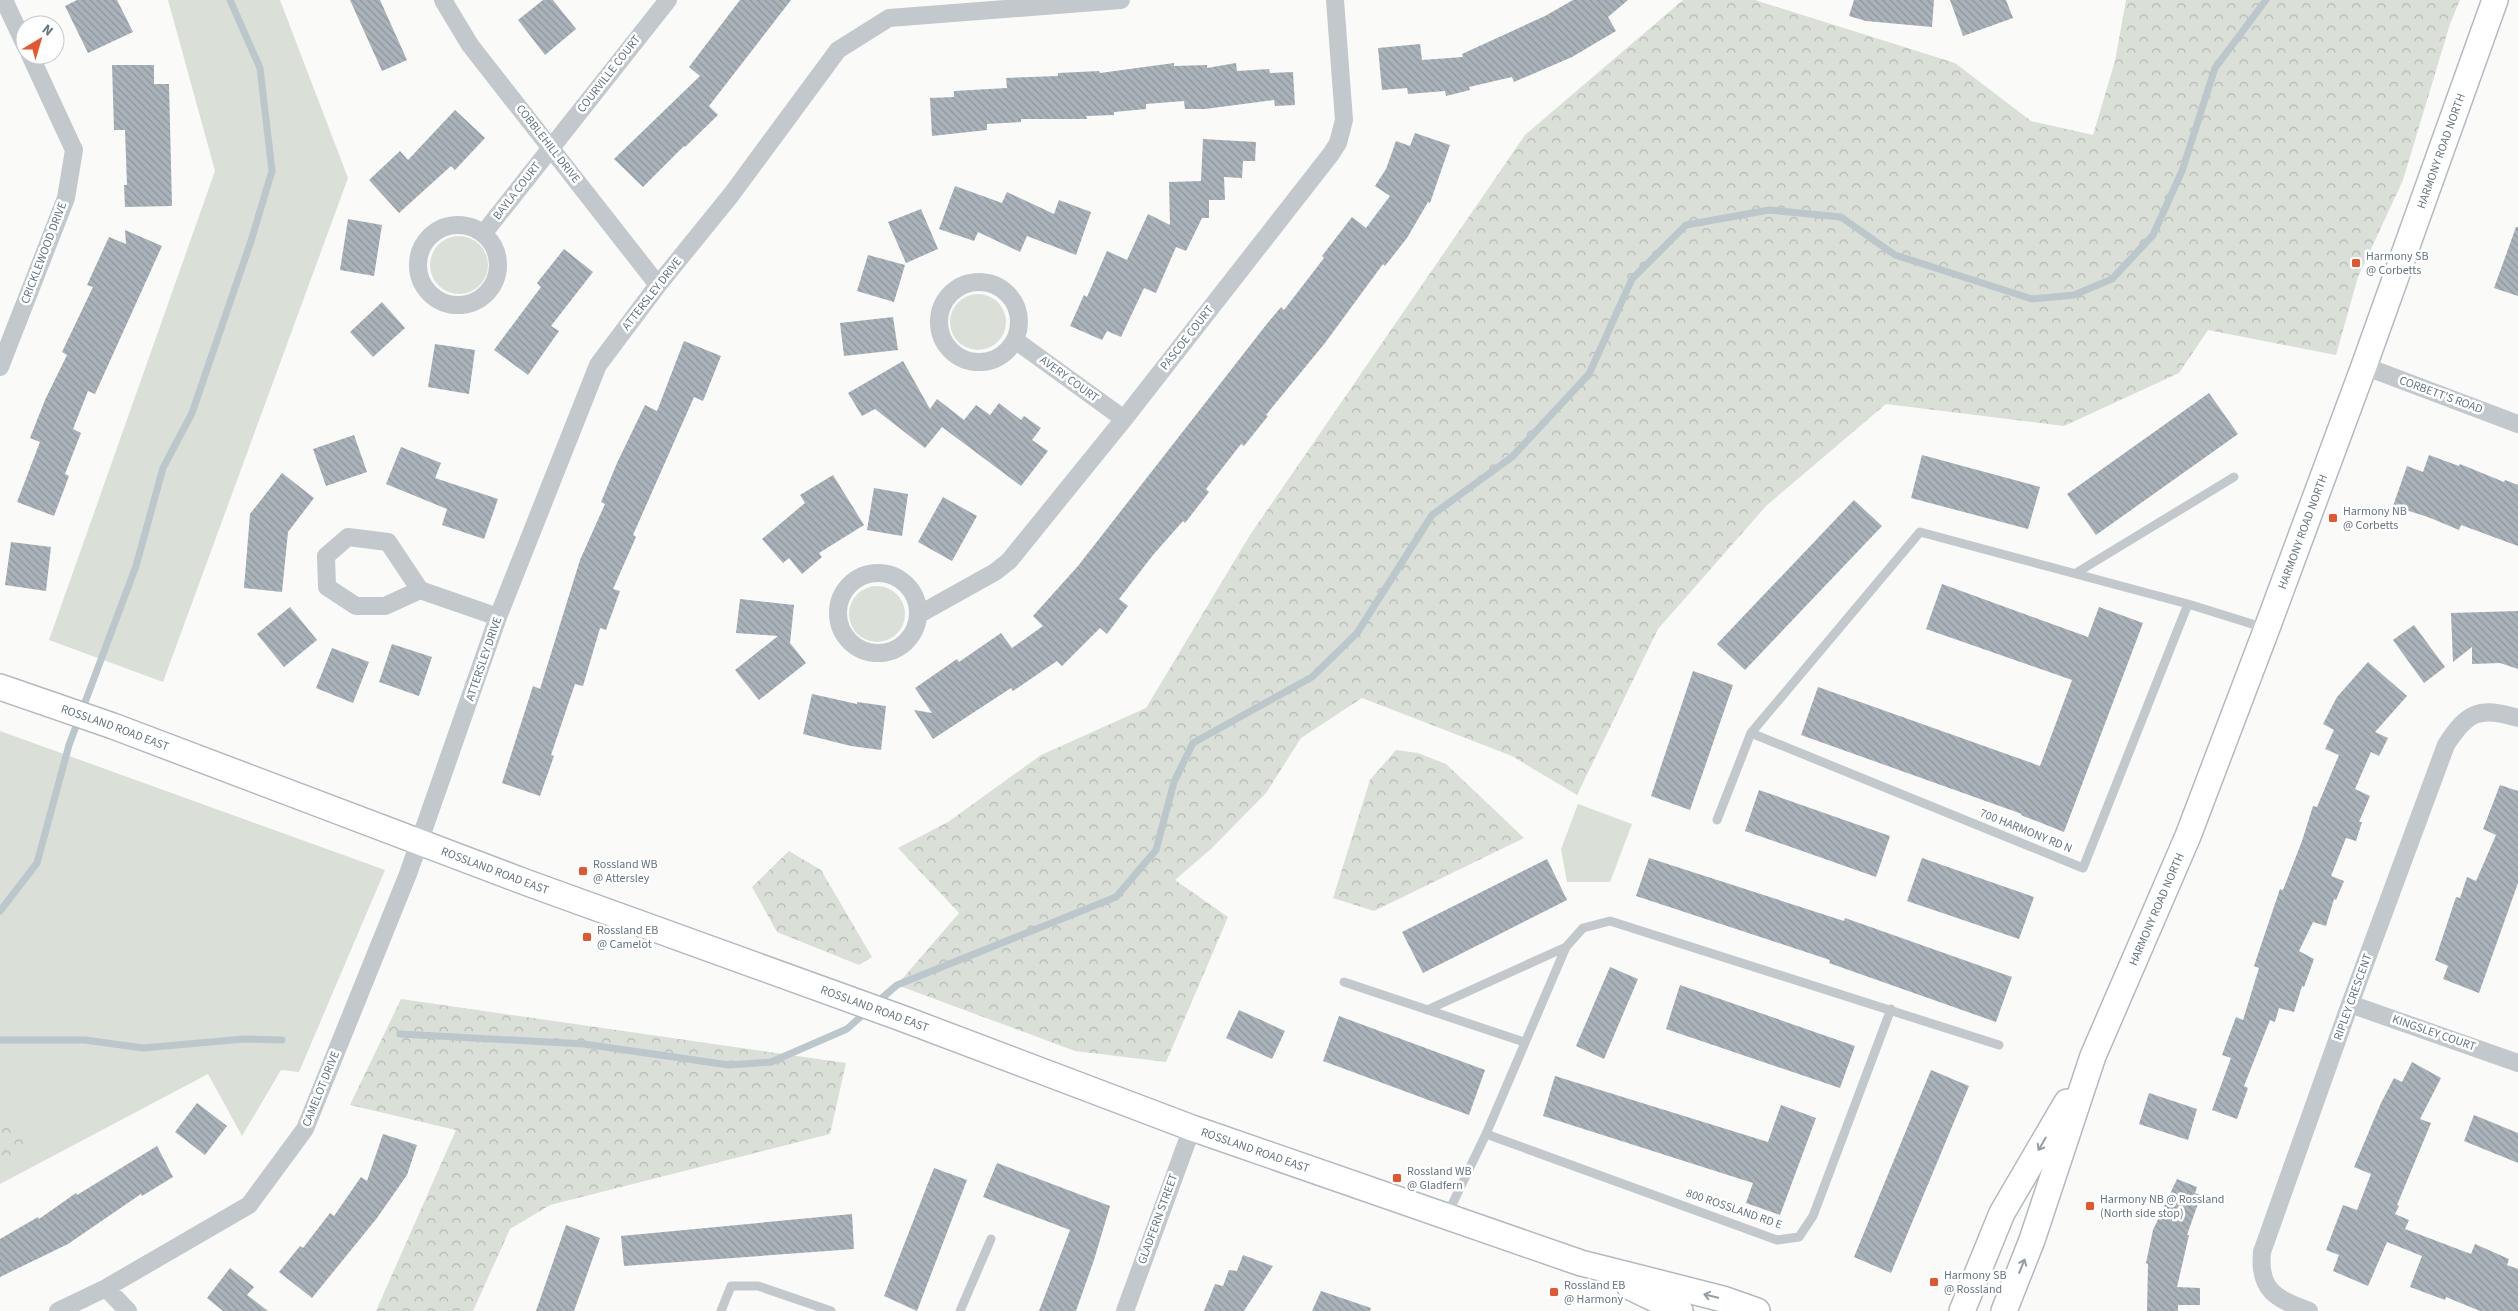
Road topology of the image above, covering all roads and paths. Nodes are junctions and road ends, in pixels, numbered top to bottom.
1 (4, 0) edge
2 (442, 0) edge
3 (668, 0) edge
4 (1121, 0) edge
5 (1335, 0) edge
6 (2495, 0) edge
7 (15, 24) edge
8 (35, 65) edge
9 (551, 148) junction
10 (483, 234) junction
11 (658, 285) junction
12 (1015, 340) junction
13 (0, 366) edge
14 (2364, 366) junction
15 (1124, 419) junction
16 (2518, 424) edge
17 (2234, 477) dead end
18 (2076, 573) junction
19 (420, 590) junction
20 (2188, 604) junction
21 (918, 616) junction
22 (498, 617) junction
23 (2267, 628) junction
24 (0, 686) edge
25 (2518, 718) edge
26 (1751, 733) junction
27 (1717, 820) dead end
28 (420, 842) junction
29 (1566, 947) junction
30 (1344, 982) dead end
31 (2350, 1004) junction
32 (1427, 1010) junction
33 (1891, 1010) junction
34 (1524, 1042) junction
35 (1999, 1045) dead end
36 (2093, 1056) junction
37 (2518, 1063) edge
38 (1192, 1128) junction
39 (1486, 1134) junction
40 (1446, 1218) junction
41 (991, 1238) dead end
42 (1581, 1263) junction
43 (106, 1288) junction
44 (58, 1311) edge
45 (128, 1311) edge
46 (721, 1311) edge
47 (831, 1311) edge
48 (960, 1311) edge
49 (1126, 1311) edge
50 (1680, 1311) edge
51 (1757, 1311) edge
52 (1962, 1311) edge
53 (2004, 1311) edge
54 (2309, 1311) edge

1 - 7 street
2 - 9 street, COBBLEHILL DRIVE
3 - 9 street, COURVILLE COURT
4 - 11 street, ATTERSLEY DRIVE
5 - 15 street, PASCOE COURT
6 - 14 main road, HARMONY ROAD NORTH
8 - 13 street, CRICKLEWOOD DRIVE
9 - 10 street, BAYLA COURT
9 - 11 street, COBBLEHILL DRIVE
10 - 10 street
11 - 22 street, ATTERSLEY DRIVE
12 - 12 street
12 - 15 street, AVERY COURT
14 - 16 street, CORBETT'S ROAD
14 - 23 main road, HARMONY ROAD NORTH
15 - 21 street, PASCOE COURT
17 - 18 lane
18 - 20 lane
18 - 26 lane
19 - 19 street
19 - 22 street
20 - 23 lane
20 - 26 lane, 700 HARMONY RD N
21 - 21 street
22 - 28 street, ATTERSLEY DRIVE
23 - 36 main road, HARMONY ROAD NORTH
24 - 28 main road, ROSSLAND ROAD EAST
25 - 31 street, RIPLEY CRESCENT
26 - 27 lane
28 - 38 main road, ROSSLAND ROAD EAST
28 - 43 street, CAMELOT DRIVE
29 - 32 lane
29 - 33 lane
29 - 34 lane
30 - 32 lane
31 - 37 street, KINGSLEY COURT
31 - 54 street, RIPLEY CRESCENT
32 - 34 lane
33 - 35 lane
33 - 39 lane, 800 ROSSLAND RD E
34 - 39 lane
36 -> 52 main road, HARMONY ROAD NORTH
53 -> 36 main road, HARMONY ROAD NORTH
38 - 40 main road, ROSSLAND ROAD EAST
38 - 49 street, GLADFERN STREET
39 - 40 lane
40 - 42 main road, ROSSLAND ROAD EAST
41 - 48 lane
42 - 50 main road
51 -> 42 main road, ROSSLAND ROAD EAST
43 - 44 street, CAMELOT DRIVE
43 - 45 street
46 - 47 lane

